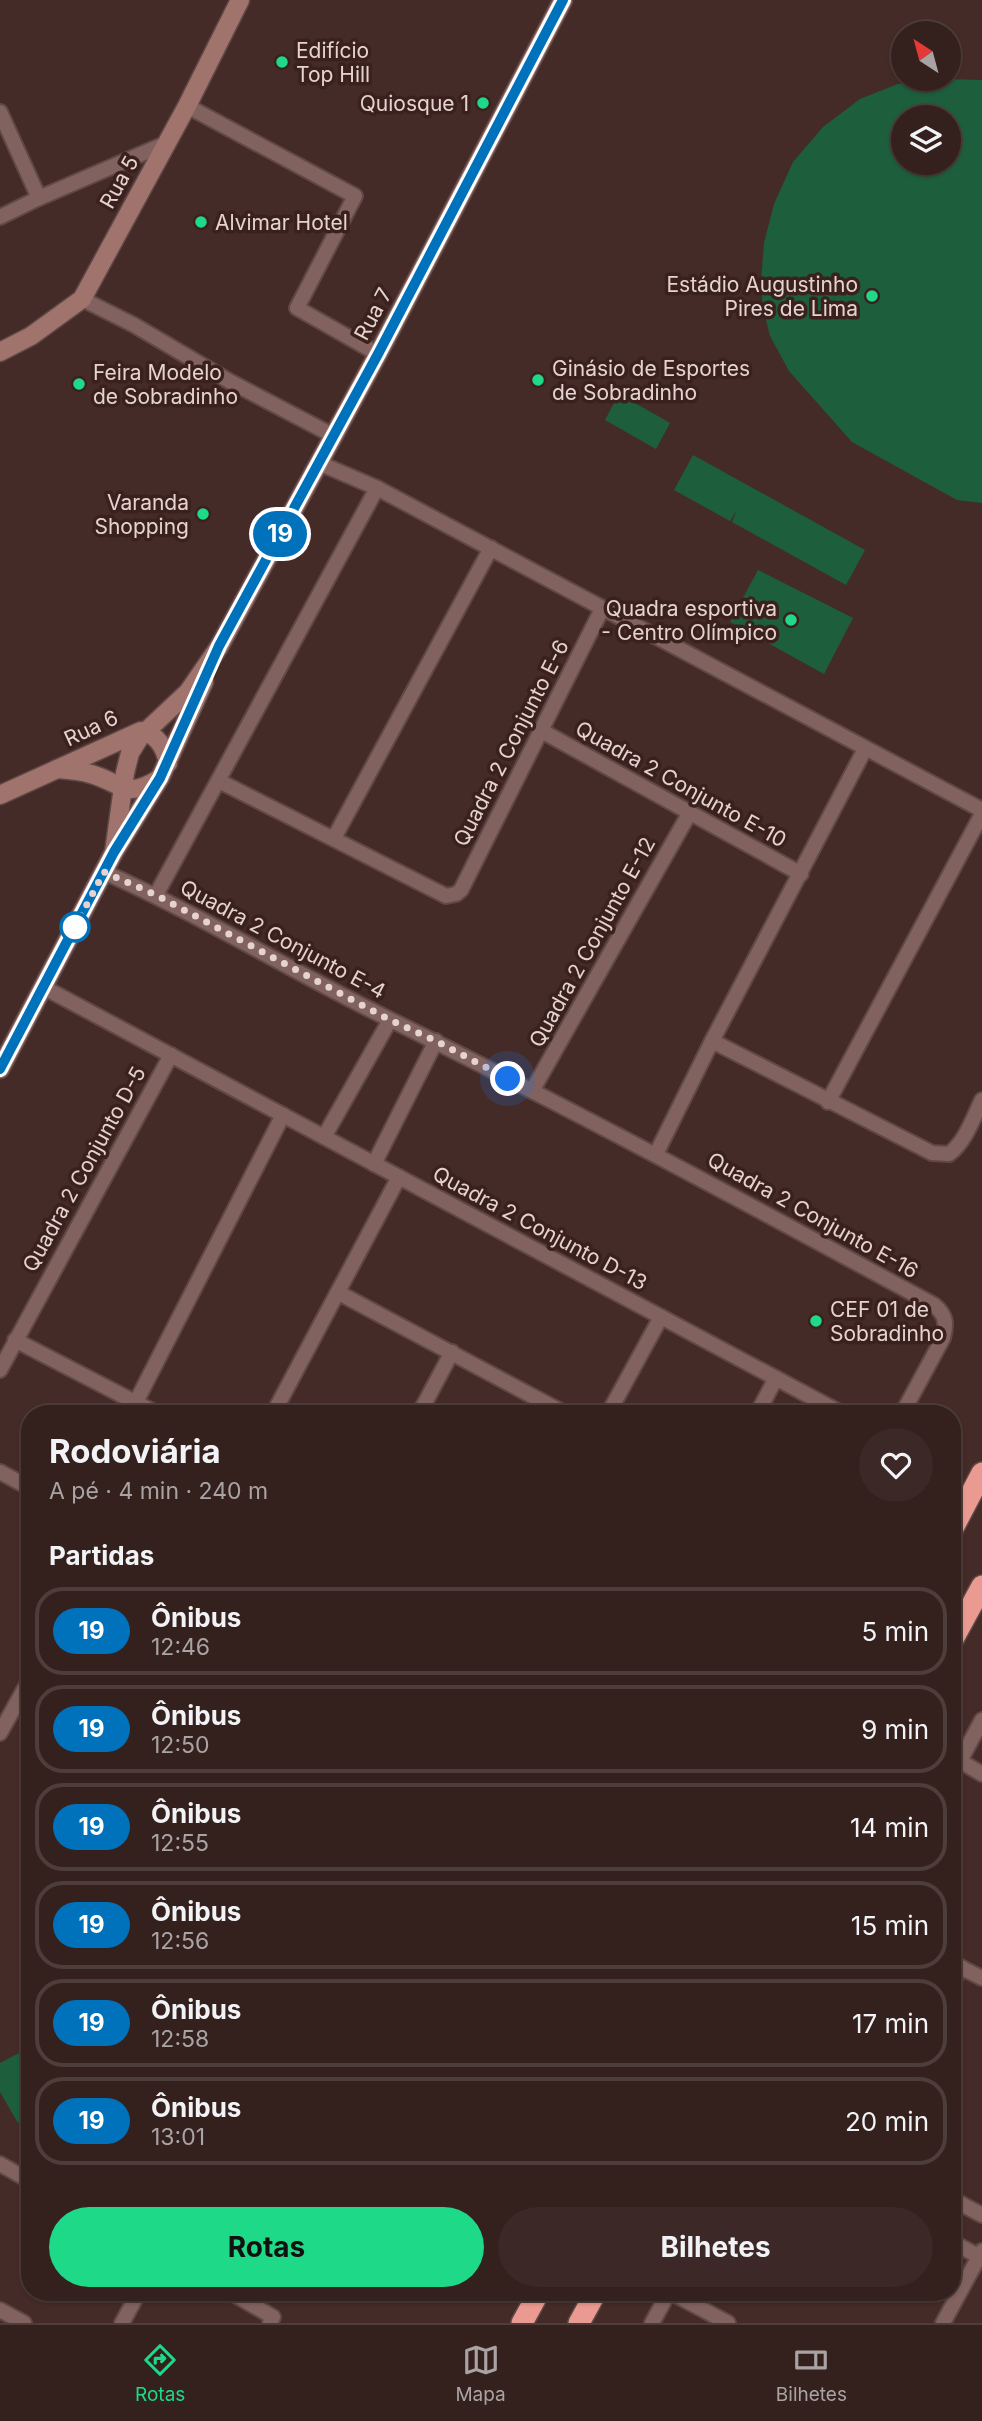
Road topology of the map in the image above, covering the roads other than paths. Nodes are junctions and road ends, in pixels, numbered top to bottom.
1 (240, 0) edge
2 (563, 0) edge
3 (187, 106) junction
4 (0, 112) edge
5 (167, 143) junction
6 (38, 198) junction
7 (0, 217) edge
8 (82, 299) junction
9 (0, 352) edge
10 (378, 354) junction
11 (334, 436) junction
12 (319, 463) junction
13 (377, 488) junction
14 (491, 548) junction
15 (602, 609) junction
16 (219, 646) junction
17 (540, 730) junction
18 (146, 731) junction
19 (865, 749) junction
20 (57, 769) junction
21 (164, 771) junction
22 (219, 781) junction
23 (122, 789) junction
24 (0, 795) edge
25 (982, 812) edge
26 (689, 814) junction
27 (334, 838) junction
28 (114, 852) junction
29 (104, 872) junction
30 (801, 874) junction
31 (156, 895) junction
32 (43, 987) junction
33 (390, 1020) junction
34 (436, 1041) junction
35 (712, 1041) junction
36 (171, 1055) junction
37 (0, 1069) edge
38 (532, 1091) junction
39 (982, 1100) edge
40 (828, 1102) junction
41 (282, 1115) junction
42 (324, 1137) junction
43 (656, 1154) junction
44 (374, 1164) junction
45 (399, 1177) junction
46 (339, 1293) junction
47 (661, 1317) junction
48 (15, 1340) junction
49 (452, 1352) junction
50 (0, 1370) edge
51 (776, 1378) junction
52 (136, 1402) junction
53 (142, 1405) edge
54 (277, 1405) edge
55 (424, 1405) edge
56 (549, 1405) edge
57 (613, 1405) edge
58 (762, 1405) edge
59 (827, 1405) edge
60 (907, 1405) edge
61 (0, 1472) edge
62 (982, 1473) edge
63 (21, 1483) edge
64 (961, 1513) edge
65 (982, 1586) edge
66 (961, 1624) edge
67 (21, 1695) edge
68 (982, 1720) edge
69 (0, 1733) edge
70 (961, 1759) edge
71 (961, 1762) edge
72 (982, 1774) edge
73 (961, 1968) edge
74 (982, 1978) edge
75 (0, 2164) edge
76 (21, 2176) edge
77 (961, 2204) edge
78 (982, 2216) edge
79 (961, 2246) edge
80 (981, 2255) edge
81 (961, 2291) edge
82 (134, 2301) edge
83 (246, 2301) edge
84 (534, 2301) edge
85 (591, 2301) edge
86 (664, 2301) edge
87 (686, 2301) edge
88 (955, 2301) edge
89 (0, 2310) edge
90 (24, 2323) edge
91 (122, 2323) edge
92 (270, 2323) edge
93 (522, 2323) edge
94 (579, 2323) edge
95 (652, 2323) edge
96 (728, 2323) edge
97 (943, 2323) edge

1 - 3 main road, Rua 5
2 - 10 main road, Rua 7
3 - 5 main road, Rua 5
3 - 10 street
4 - 6 street
5 - 6 street
5 - 8 main road, Rua 5
6 - 7 street
8 - 9 main road, Rua 5
8 - 11 street
10 - 11 main road, Rua 7
11 - 12 main road, Rua 7
12 - 13 street
12 - 16 main road, Rua 7
13 - 14 street
13 - 22 street
14 - 15 street
14 - 27 street
15 - 17 street, Quadra 2 Conjunto E-6
15 - 19 street
16 - 18 main road, Rua 7
16 - 21 main road, Rua 7
17 - 26 street, Quadra 2 Conjunto E-10
17 - 27 street, Quadra 2 Conjunto E-6
18 - 20 main road, Rua 6
18 - 21 main road
18 - 23 main road, Rua 7
19 - 25 street
19 - 30 street
20 - 23 main road, Rua 6
20 - 24 main road, Rua 6
21 - 23 main road
21 - 28 main road, Rua 7
22 - 27 street
22 - 31 street
23 - 28 main road, Rua 7
25 - 40 street
26 - 30 street, Quadra 2 Conjunto E-10
26 - 38 street, Quadra 2 Conjunto E-12
28 - 29 main road, Rua 7
29 - 31 street, Quadra 2 Conjunto E-4
29 - 32 main road, Rua 7
30 - 35 street
31 - 33 street, Quadra 2 Conjunto E-4
32 - 36 street, Quadra 2 Conjunto D-13
32 - 37 main road, Rua 7
33 - 34 street, Quadra 2 Conjunto E-4
33 - 42 street
34 - 38 street, Quadra 2 Conjunto E-4
34 - 44 street
35 - 40 street
35 - 43 street
36 - 41 street, Quadra 2 Conjunto D-13
36 - 48 street, Quadra 2 Conjunto D-5
38 - 43 street, Quadra 2 Conjunto E-16
39 - 40 street
41 - 42 street, Quadra 2 Conjunto D-13
41 - 52 street
42 - 44 street, Quadra 2 Conjunto D-13
43 - 60 street, Quadra 2 Conjunto E-16
44 - 45 street, Quadra 2 Conjunto D-13
45 - 46 street
45 - 47 street, Quadra 2 Conjunto D-13
46 - 49 street
46 - 54 street
47 - 51 street, Quadra 2 Conjunto D-13
47 - 57 street
48 - 50 street, Quadra 2 Conjunto D-5
48 - 52 street
49 - 55 street
49 - 56 street
51 - 58 street
51 - 59 street, Quadra 2 Conjunto D-13
52 - 53 street
61 - 63 street
62 - 64 highway
65 - 66 highway
67 - 69 street
68 - 70 street
71 - 72 street
73 - 74 street
75 - 76 street
77 - 78 street
79 - 80 street
80 - 81 street
82 - 91 street
83 - 92 street
84 - 93 highway
85 - 94 highway
86 - 95 street
87 - 96 street
88 - 97 street
89 - 90 street

